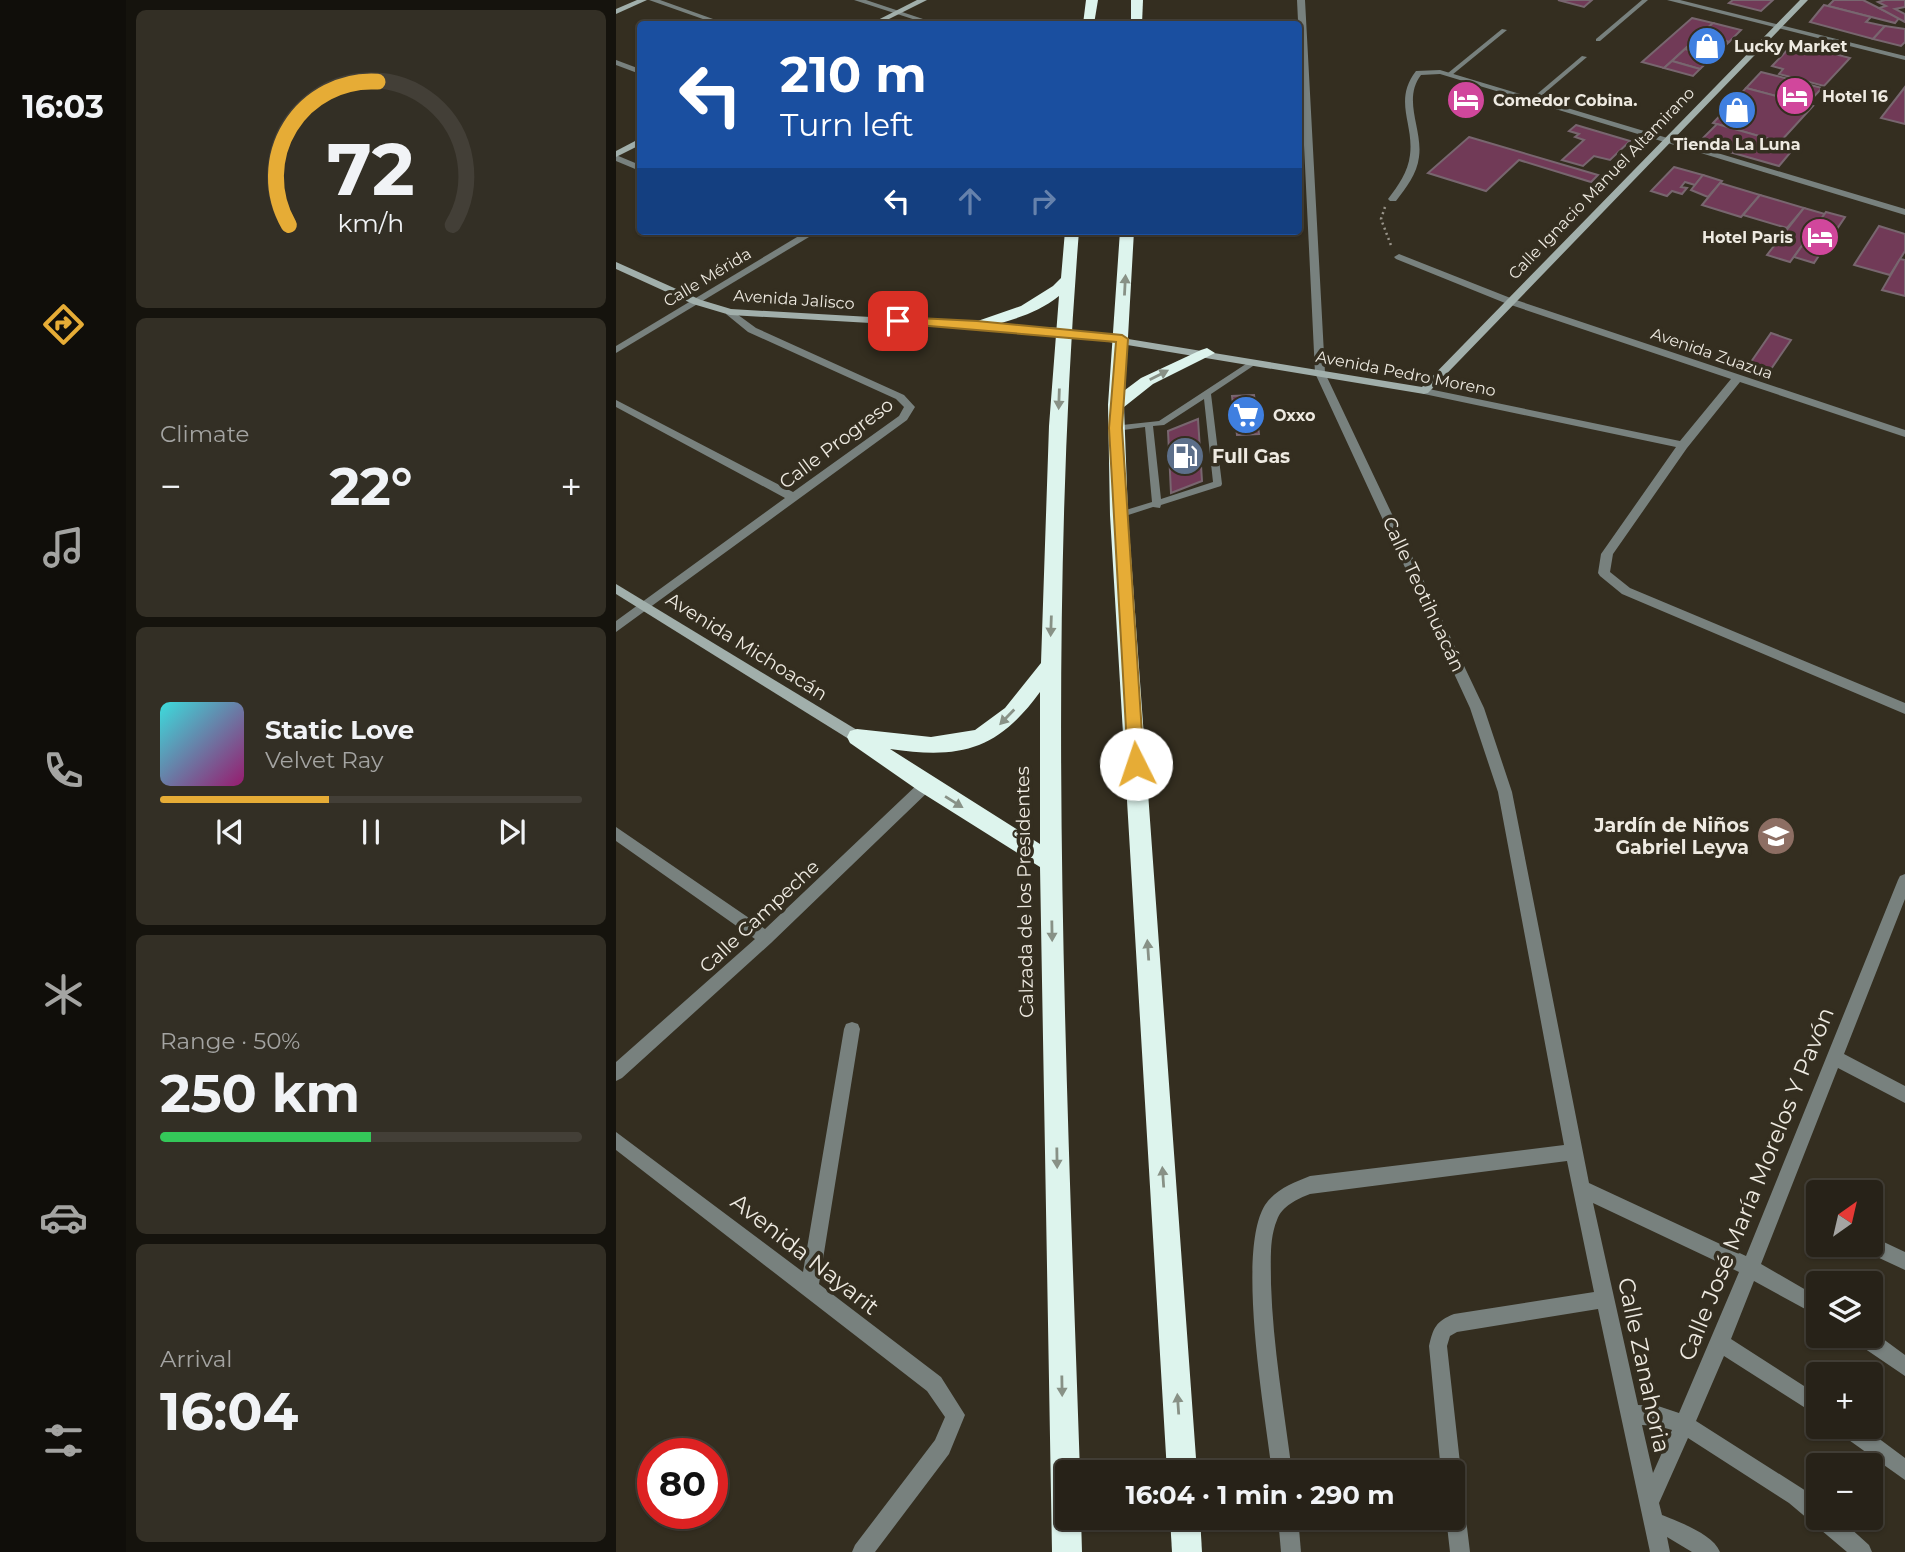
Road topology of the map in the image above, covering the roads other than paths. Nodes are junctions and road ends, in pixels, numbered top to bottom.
1 (643, 0) edge
2 (653, 0) edge
3 (858, 0) edge
4 (923, 0) edge
5 (1137, 0) edge
6 (1301, 0) edge
7 (1644, 0) edge
8 (1671, 0) edge
9 (1804, 0) edge
10 (1089, 3) edge
11 (616, 12) edge
12 (897, 13) junction
13 (714, 21) edge
14 (880, 21) edge
15 (924, 21) edge
16 (1089, 21) edge
17 (1137, 21) edge
18 (1301, 21) edge
19 (1776, 26) junction
20 (1504, 30) dead end
21 (1598, 40) dead end
22 (1584, 57) dead end
23 (1905, 58) edge
24 (616, 62) edge
25 (637, 71) edge
26 (1450, 74) junction
27 (1302, 94) edge
28 (1532, 101) junction
29 (1664, 142) junction
30 (637, 144) edge
31 (616, 156) edge
32 (637, 166) edge
33 (1392, 199) road end
34 (1905, 212) edge
35 (807, 235) edge
36 (1072, 235) edge
37 (1127, 235) edge
38 (1399, 257) road end
39 (616, 265) edge
40 (1067, 280) junction
41 (1509, 301) junction
42 (697, 302) junction
43 (730, 312) junction
44 (977, 324) junction
45 (1061, 331) junction
46 (1122, 339) junction
47 (616, 350) edge
48 (1207, 353) junction
49 (1255, 362) junction
50 (1320, 373) junction
51 (1737, 379) junction
52 (1424, 391) junction
53 (1208, 395) junction
54 (616, 403) edge
55 (1116, 405) junction
56 (1149, 426) junction
57 (1116, 428) junction
58 (1905, 434) edge
59 (1683, 445) junction
60 (793, 497) junction
61 (1157, 506) junction
62 (1119, 515) junction
63 (616, 588) edge
64 (645, 606) junction
65 (616, 627) edge
66 (1050, 665) junction
67 (1905, 709) edge
68 (857, 737) junction
69 (926, 785) junction
70 (616, 833) edge
71 (1051, 862) junction
72 (1905, 880) edge
73 (766, 938) junction
74 (852, 1029) dead end
75 (1833, 1057) junction
76 (616, 1073) edge
77 (1905, 1095) edge
78 (616, 1140) edge
79 (1574, 1152) junction
80 (1581, 1188) junction
81 (1883, 1251) edge
82 (1905, 1261) edge
83 (1748, 1267) junction
84 (809, 1288) junction
85 (1605, 1299) junction
86 (1806, 1300) edge
87 (1720, 1343) junction
88 (1879, 1348) edge
89 (1905, 1367) edge
90 (1806, 1398) edge
91 (1629, 1414) junction
92 (1685, 1425) junction
93 (1863, 1439) edge
94 (1181, 1460) edge
95 (1281, 1460) edge
96 (1450, 1460) edge
97 (1905, 1470) edge
98 (1806, 1507) edge
99 (1651, 1513) junction
100 (1186, 1530) edge
101 (1289, 1530) edge
102 (1457, 1530) edge
103 (1836, 1530) edge
104 (862, 1552) edge
105 (1067, 1552) edge
106 (1187, 1552) edge
107 (1292, 1552) edge
108 (1460, 1552) edge
109 (1660, 1552) edge
110 (1710, 1552) edge
111 (1862, 1552) edge

1 - 11 street
2 - 13 street
3 - 12 street
4 - 12 street
5 - 17 highway
6 - 18 street, Calle Teotihuacán
7 - 21 lane
8 - 19 street
9 - 19 street, Calle Ignacio Manuel Altamirano
10 - 16 highway
12 - 14 street
12 - 15 street
19 - 23 street
19 - 29 street, Calle Ignacio Manuel Altamirano
20 - 26 lane
22 - 28 lane
24 - 25 street
26 - 28 street
26 - 33 street
27 - 50 street, Calle Teotihuacán
28 - 29 street
29 - 34 street
29 - 41 street, Calle Ignacio Manuel Altamirano
30 - 31 street
31 - 32 street
35 - 42 street, Calle Mérida
36 - 40 highway, Calzada de los Presidentes
46 -> 37 highway
38 - 41 street, Avenida Zuazua
39 - 42 street, Avenida Jalisco
40 - 44 highway
40 - 45 highway, Calzada de los Presidentes
41 - 51 street, Avenida Zuazua
41 - 52 street, Calle Ignacio Manuel Altamirano
42 - 43 street, Avenida Jalisco
42 - 47 street, Calle Mérida
43 - 44 street, Avenida Jalisco
43 - 60 street, Calle Progreso
44 - 45 street, Avenida Jalisco
45 - 46 street, Avenida Jalisco
45 -> 66 highway, Calzada de los Presidentes
46 - 48 street, Avenida Pedro Moreno
46 - 55 highway
48 - 49 street, Avenida Pedro Moreno
55 -> 48 highway
49 - 50 street, Avenida Pedro Moreno
49 - 53 lane
50 - 52 street, Avenida Pedro Moreno
50 - 79 street, Calle Teotihuacán
51 - 58 street, Avenida Zuazua
51 - 59 street
52 - 59 street, Avenida Pedro Moreno
53 - 56 lane
53 - 61 lane
54 - 60 street
55 - 57 highway
56 - 57 lane
56 - 61 lane
57 - 62 highway
59 - 67 street
60 - 64 street, Calle Progreso
61 - 62 lane
94 -> 62 highway
63 - 64 street, Avenida Michoacán
64 - 65 street, Calle Progreso
64 - 68 street, Avenida Michoacán
66 -> 68 highway
66 - 71 highway, Calzada de los Presidentes
68 - 69 highway
69 -> 71 highway
69 - 73 street, Calle Campeche
70 - 73 street
71 -> 105 highway, Calzada de los Presidentes
72 - 75 street, Calle José María Morelos Y Pavón
73 - 76 street, Calle Campeche
74 - 84 street
75 - 77 street
75 - 83 street, Calle José María Morelos Y Pavón
78 - 84 street, Avenida Nayarit
79 - 80 street, Calle Teotihuacán
79 - 95 street
80 - 83 street
80 - 85 street, Calle Zanahoria
81 - 82 street
83 - 86 street
83 - 87 street, Calle José María Morelos Y Pavón
84 - 104 street, Avenida Nayarit
85 - 91 street, Calle Zanahoria
85 - 96 street
87 - 90 street
87 - 92 street, Calle José María Morelos Y Pavón
88 - 89 street
91 - 92 street
91 - 99 street, Calle Zanahoria
92 - 98 street
92 - 99 street, Calle José María Morelos Y Pavón
93 - 97 street
99 - 109 street, Calle Zanahoria
99 - 110 street
100 - 106 highway
101 - 107 street
102 - 108 street
103 - 111 street

